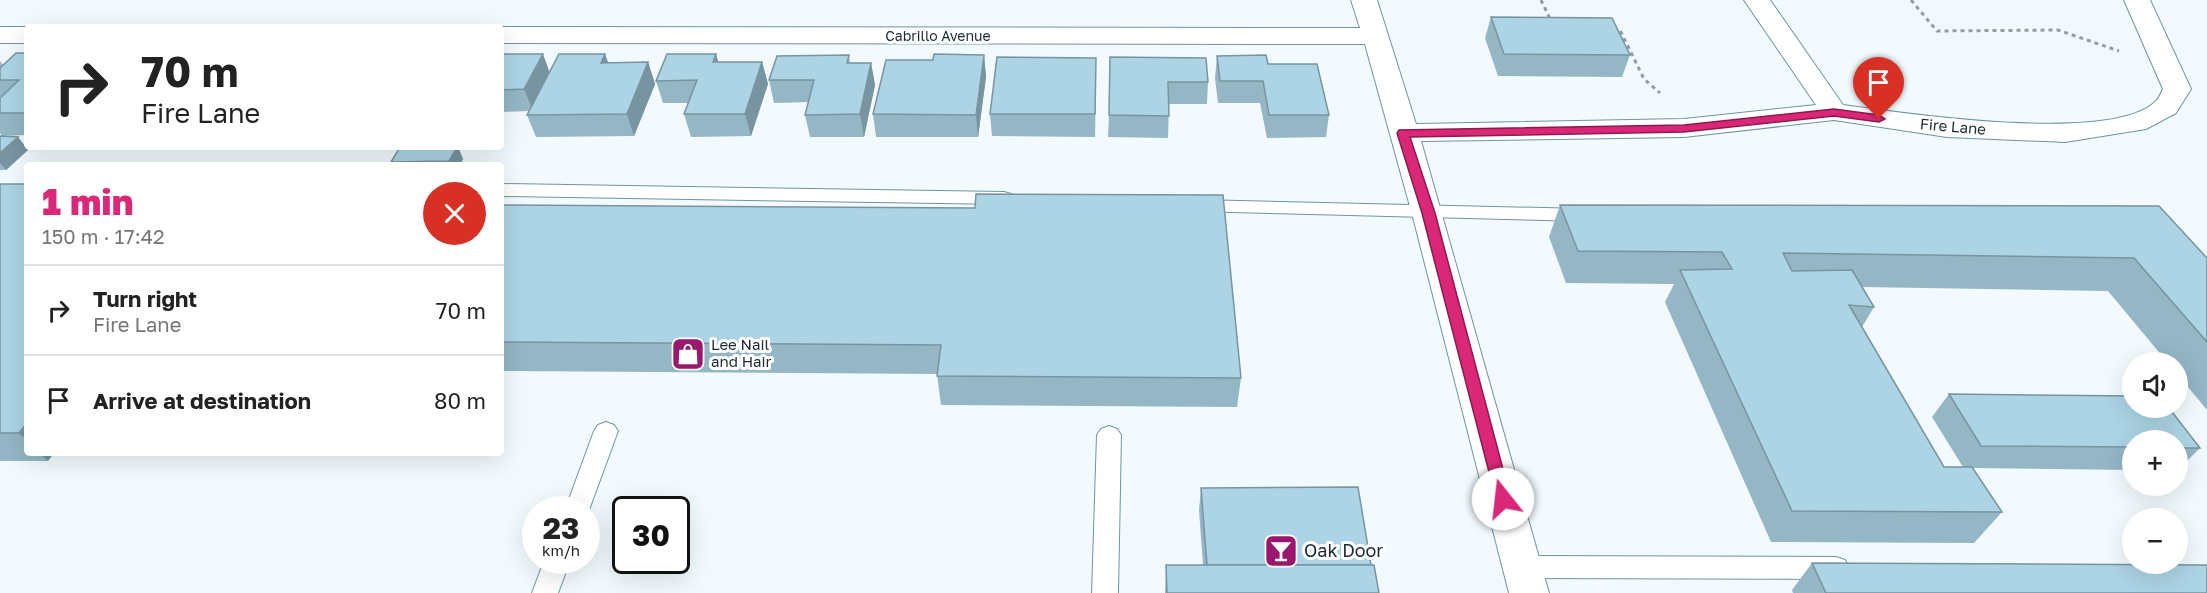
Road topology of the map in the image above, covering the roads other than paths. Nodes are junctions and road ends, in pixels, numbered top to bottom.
1 (1364, 0) edge
2 (1757, 0) edge
3 (2137, 0) edge
4 (0, 35) edge
5 (24, 35) edge
6 (504, 35) edge
7 (1375, 36) junction
8 (1834, 112) junction
9 (1403, 133) junction
10 (504, 190) edge
11 (1024, 199) edge
12 (1174, 205) edge
13 (1429, 213) junction
14 (1606, 216) edge
15 (606, 431) dead end
16 (1109, 435) dead end
17 (582, 496) edge
18 (1860, 568) edge
19 (552, 574) edge
20 (1525, 580) edge
21 (545, 593) edge
22 (1104, 593) edge

1 - 7 street
2 - 8 street
3 - 8 street, Fire Lane
4 - 5 street
6 - 7 street, Cabrillo Avenue
7 - 9 street
8 - 9 street, Fire Lane
9 - 13 street
10 - 11 lane
12 - 13 lane
13 - 14 lane
13 - 20 street
15 - 17 lane
16 - 22 lane
18 - 20 lane
19 - 21 lane

